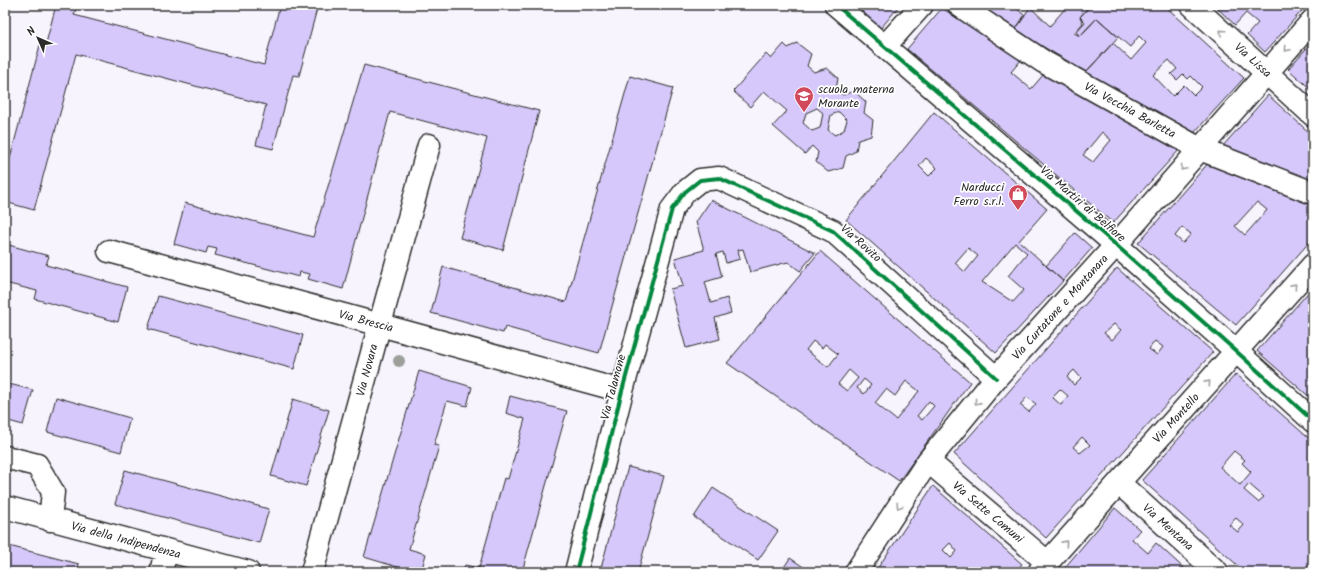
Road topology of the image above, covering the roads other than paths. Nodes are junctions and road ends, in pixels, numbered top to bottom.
1 (836, 5) edge
2 (922, 5) edge
3 (959, 5) edge
4 (1192, 5) edge
5 (1313, 20) edge
6 (885, 46) junction
7 (1267, 73) junction
8 (1313, 115) edge
9 (429, 144) dead end
10 (1200, 149) junction
11 (1313, 193) edge
12 (672, 209) joint
13 (1116, 245) junction
14 (109, 251) dead end
15 (1313, 265) edge
16 (380, 325) junction
17 (1236, 351) junction
18 (996, 378) junction
19 (622, 391) junction
20 (1313, 421) edge
21 (5, 457) edge
22 (928, 462) junction
23 (1119, 483) junction
24 (5, 507) edge
25 (50, 520) junction
26 (166, 551) junction
27 (1043, 567) edge
28 (160, 572) edge
29 (248, 572) edge
30 (312, 572) edge
31 (576, 572) edge
32 (856, 572) edge
33 (1217, 572) edge

1 - 6 street, Via Martiri di Belfiore
2 - 6 street
3 - 10 street, Via Vecchia Barletta
7 -> 4 street, Via Lissa
5 -> 7 street, Via Curtatone e Montanara
6 - 13 street, Via Martiri di Belfiore
7 - 8 street, Via Lissa
7 - 10 street, Via Curtatone e Montanara
9 - 16 street, Via Novara
10 - 11 street, Via Vecchia Barletta
10 -> 13 street, Via Curtatone e Montanara
12 - 18 street, Via Rovito
12 - 19 street, Via Talamone
13 - 17 street, Via Martiri di Belfiore
13 - 18 street, Via Curtatone e Montanara
14 - 16 street, Via Brescia
17 -> 15 street, Via Montello
16 - 19 street, Via Brescia
16 - 30 street, Via Novara
17 - 20 street, Via Martiri di Belfiore
23 -> 17 street, Via Montello
18 -> 22 street, Via Curtatone e Montanara
19 - 31 street, Via Talamone
21 - 25 street
22 - 27 street, Via Sette Comuni
22 -> 32 street, Via Curtatone e Montanara
27 -> 23 street, Via Montello
23 - 33 street, Via Mentana
24 - 25 street, Via della Indipendenza
25 - 26 street, Via della Indipendenza
26 - 28 street
26 - 29 street, Via della Indipendenza

